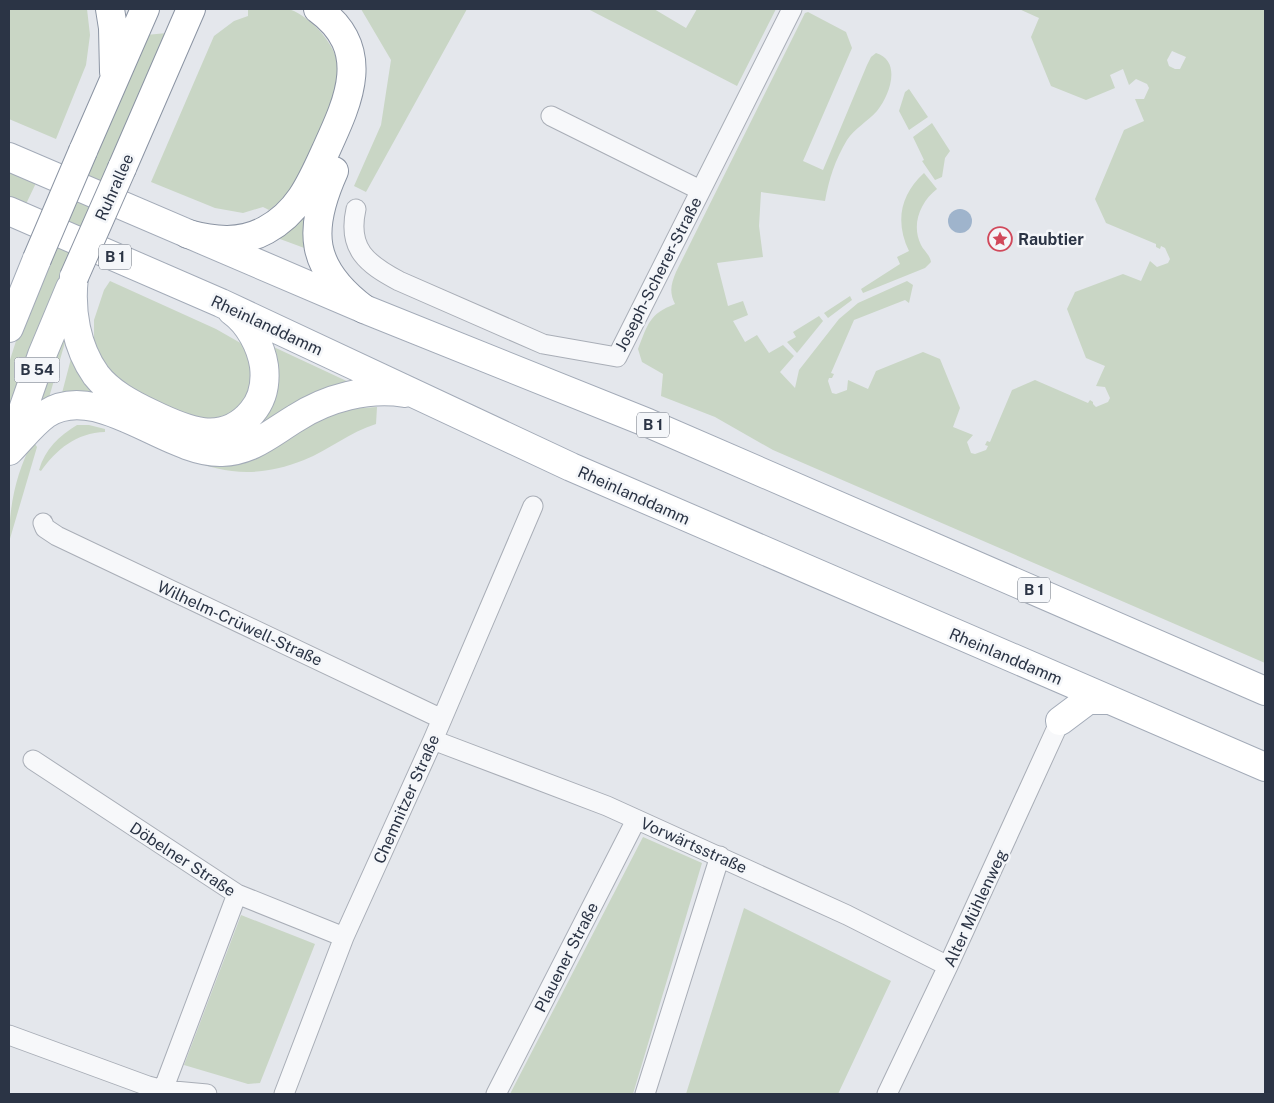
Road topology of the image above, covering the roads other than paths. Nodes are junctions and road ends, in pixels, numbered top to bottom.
1 (110, 9) edge
2 (146, 9) edge
3 (191, 9) edge
4 (203, 9) edge
5 (318, 9) edge
6 (341, 9) edge
7 (792, 9) edge
8 (178, 37) junction
9 (112, 85) junction
10 (551, 116) dead end
11 (9, 157) edge
12 (700, 190) junction
13 (356, 209) dead end
14 (9, 211) edge
15 (188, 234) junction
16 (24, 286) edge
17 (72, 287) junction
18 (220, 303) junction
19 (364, 309) junction
20 (9, 328) edge
21 (435, 404) junction
22 (9, 451) edge
23 (533, 506) dead end
24 (43, 523) dead end
25 (1048, 673) junction
26 (1265, 691) edge
27 (1109, 700) junction
28 (442, 719) junction
29 (1060, 721) junction
30 (433, 740) junction
31 (34, 760) dead end
32 (1265, 767) edge
33 (636, 820) junction
34 (720, 856) junction
35 (237, 894) junction
36 (344, 937) junction
37 (948, 966) junction
38 (9, 1035) edge
39 (167, 1092) edge
40 (206, 1094) edge
41 (284, 1094) edge
42 (496, 1094) edge
43 (645, 1094) edge
44 (887, 1094) edge

1 - 9 main road
2 - 9 main road
3 - 8 main road, Ruhrallee / B 54
4 - 8 main road
5 - 15 main road
6 - 19 main road
7 - 12 street, Joseph-Scherer-Straße
8 - 17 main road, Ruhrallee / B 54, bridge
9 - 16 main road, bridge
10 - 12 street
11 - 15 main road, B 1
12 - 13 street, Joseph-Scherer-Straße
14 - 18 main road, Rheinlanddamm / B 1
15 - 19 main road, B 1
16 - 20 main road
17 - 18 main road
17 - 22 main road, Ruhrallee / B 54
18 - 21 main road, Rheinlanddamm / B 1
19 - 26 main road, B 1
21 - 22 main road
21 - 25 main road, Rheinlanddamm / B 1
23 - 28 street, Chemnitzer Straße
24 - 28 street, Wilhelm-Crüwell-Straße
25 - 27 main road, Rheinlanddamm / B 1
25 - 29 main road
27 - 29 main road
27 - 32 main road, Rheinlanddamm / B 1
28 - 30 street, Chemnitzer Straße
29 - 37 street, Alter Mühlenweg
30 - 33 street, Vorwärtsstraße
30 - 36 street, Chemnitzer Straße
31 - 35 street, Döbelner Straße
33 - 34 street, Vorwärtsstraße
33 - 42 street, Plauener Straße
34 - 37 street, Vorwärtsstraße
34 - 43 street
35 - 36 street, Döbelner Straße
35 - 39 street
36 - 41 street, Chemnitzer Straße
37 - 44 street, Alter Mühlenweg
38 - 39 street
39 - 40 street

